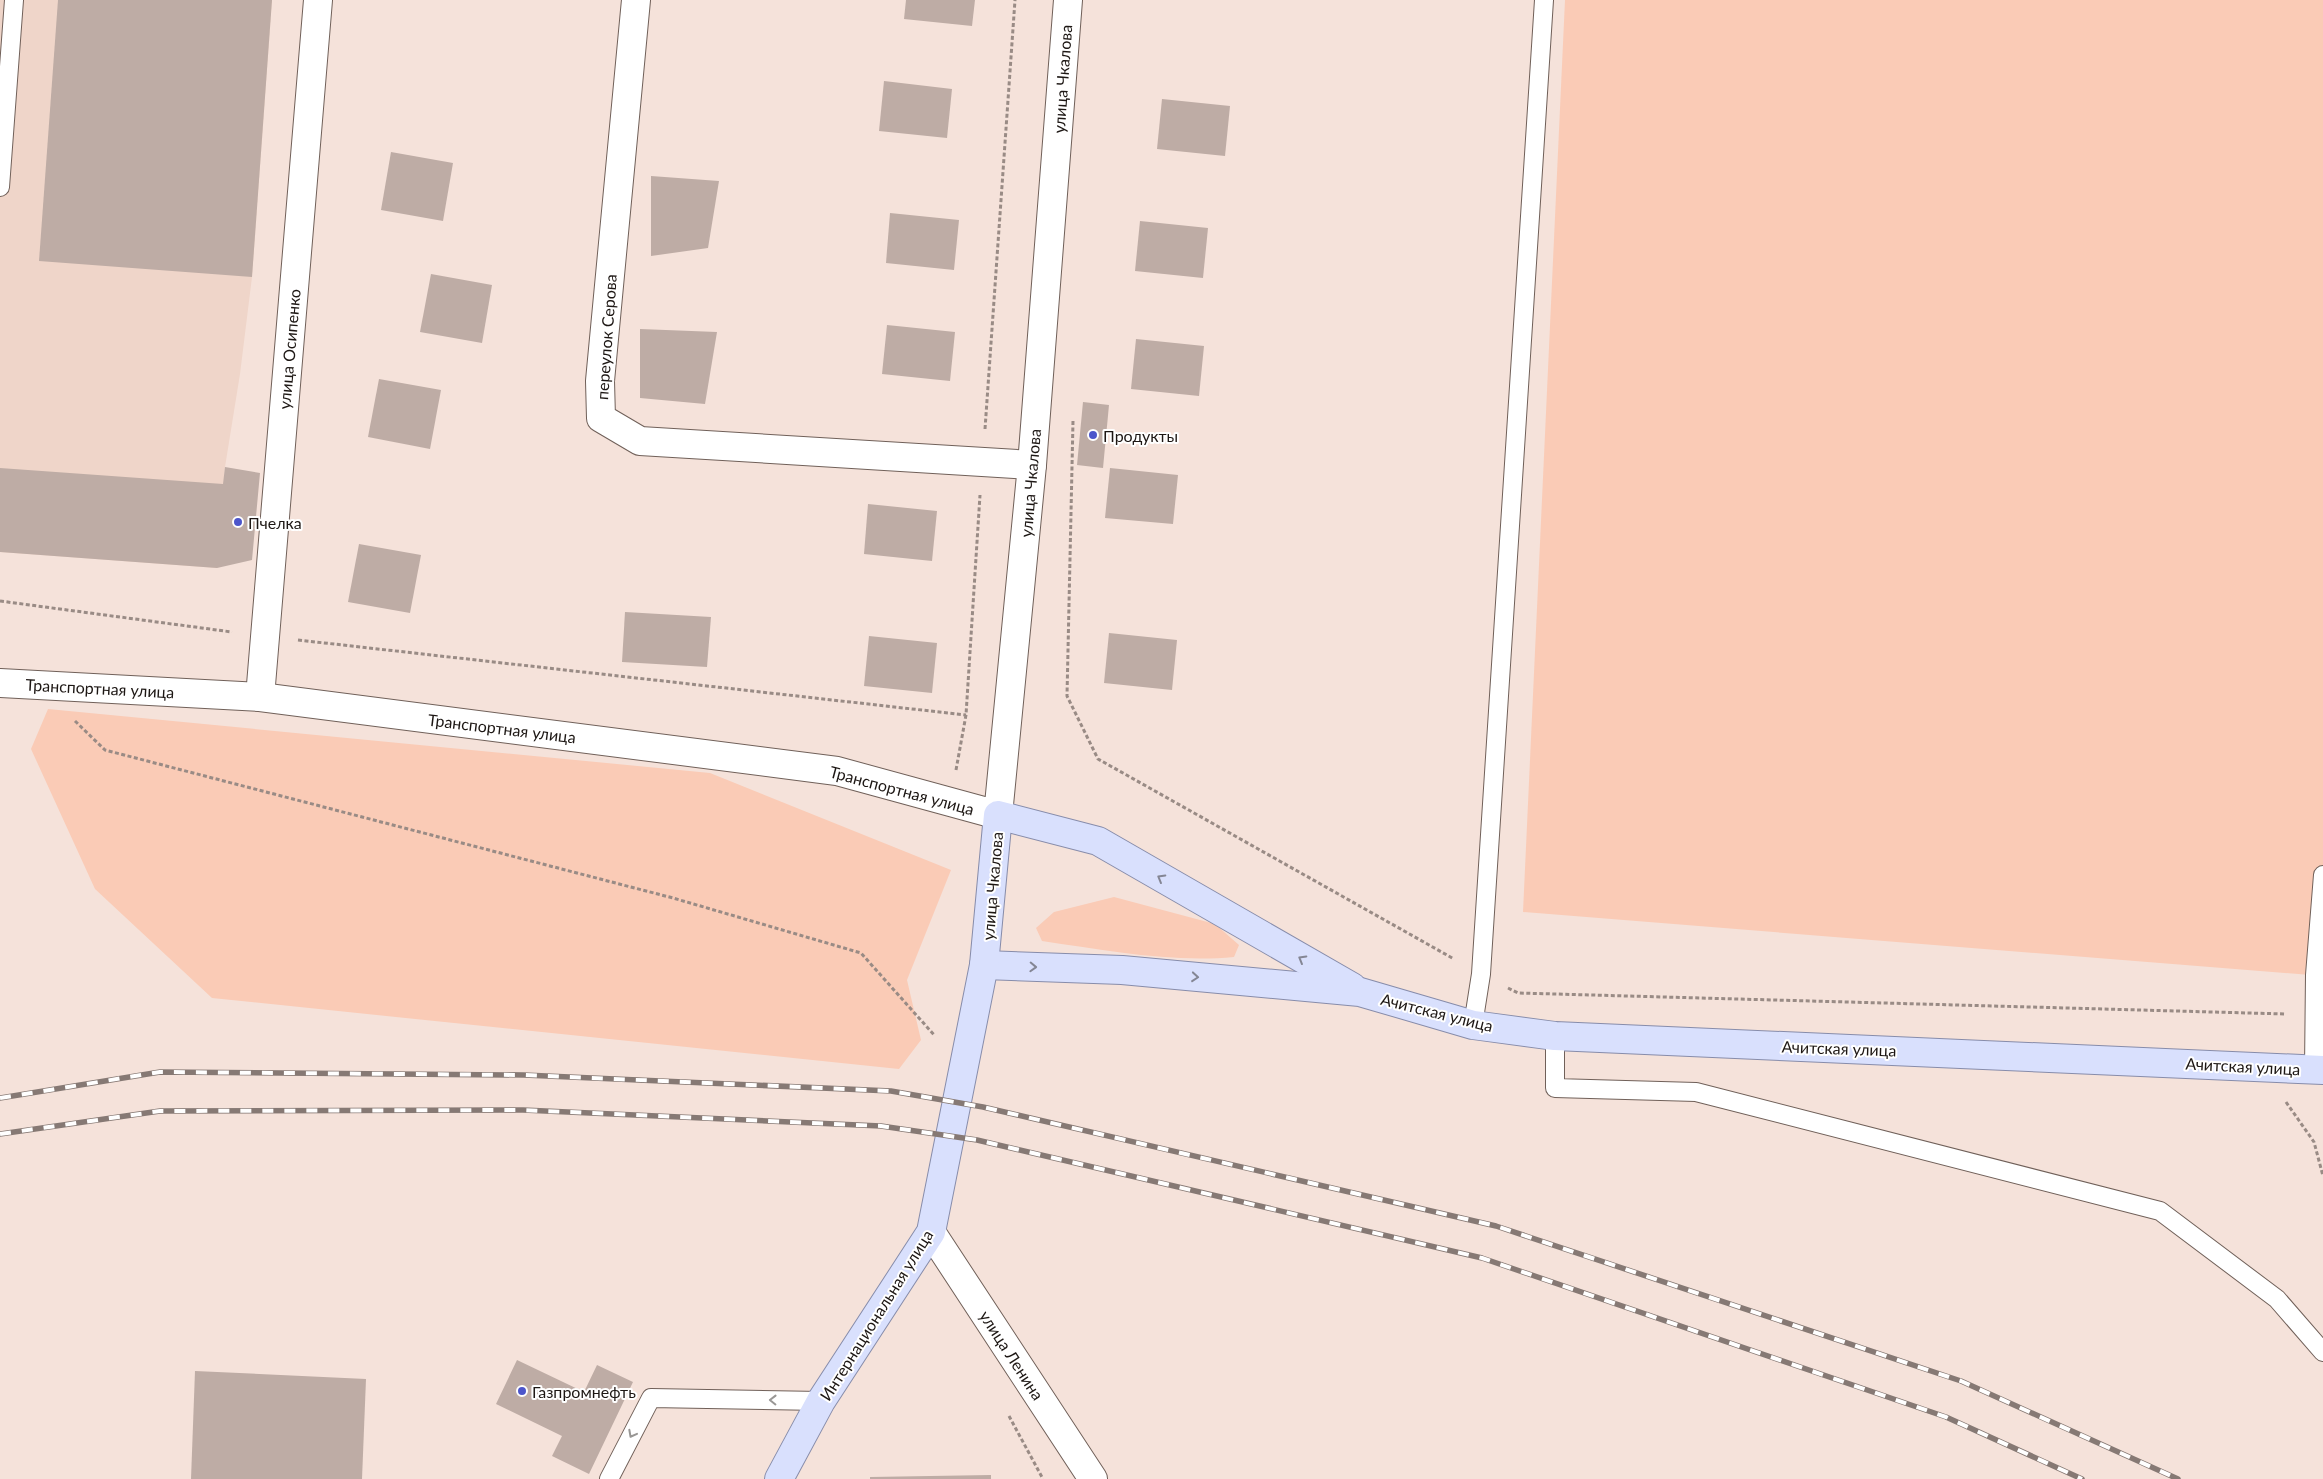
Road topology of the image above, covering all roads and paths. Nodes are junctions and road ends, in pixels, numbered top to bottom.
1 (14, 0) edge
2 (318, 0) edge
3 (636, 0) edge
4 (1015, 0) edge
5 (1068, 0) edge
6 (1544, 0) edge
7 (0, 187) edge
8 (1073, 422) dead end
9 (983, 462) junction
10 (1032, 465) junction
11 (0, 601) edge
12 (266, 636) junction
13 (0, 683) edge
14 (39, 685) junction
15 (260, 698) junction
16 (966, 715) junction
17 (951, 802) junction
18 (998, 815) junction
19 (2323, 875) edge
20 (984, 965) junction
21 (1481, 974) junction
22 (1360, 992) junction
23 (2290, 1014) dead end
24 (1473, 1025) junction
25 (1555, 1036) junction
26 (936, 1038) dead end
27 (2319, 1069) edge
28 (2283, 1098) dead end
29 (2323, 1176) edge
30 (931, 1232) junction
31 (2323, 1352) edge
32 (821, 1401) junction
33 (609, 1479) edge
34 (779, 1479) edge
35 (1093, 1479) edge

1 - 7 lane
2 - 12 street, улица Осипенко
3 - 9 street, переулок Серова
4 - 9 path
5 - 10 street, улица Чкалова
6 - 21 lane
8 - 21 path
9 - 10 street, переулок Серова
9 - 16 path
10 - 18 street, улица Чкалова
11 - 12 path
12 - 15 street, улица Осипенко
12 - 16 path
13 - 14 street, Транспортная улица
14 - 15 street, Транспортная улица
14 - 26 path
15 - 17 street, Транспортная улица
16 - 17 path
17 - 18 street, Транспортная улица
18 - 20 main road, улица Чкалова
22 -> 18 main road, Ачитская улица
19 - 27 lane
20 -> 22 main road, Ачитская улица
20 - 30 main road, Интернациональная улица
21 - 23 path
21 - 24 lane
22 - 24 main road, Ачитская улица
24 - 25 main road, Ачитская улица
25 - 27 main road, Ачитская улица
25 - 31 lane
28 - 29 path
30 - 32 main road, Интернациональная улица
30 - 35 street, улица Ленина
32 -> 33 lane
32 - 34 main road, Интернациональная улица

